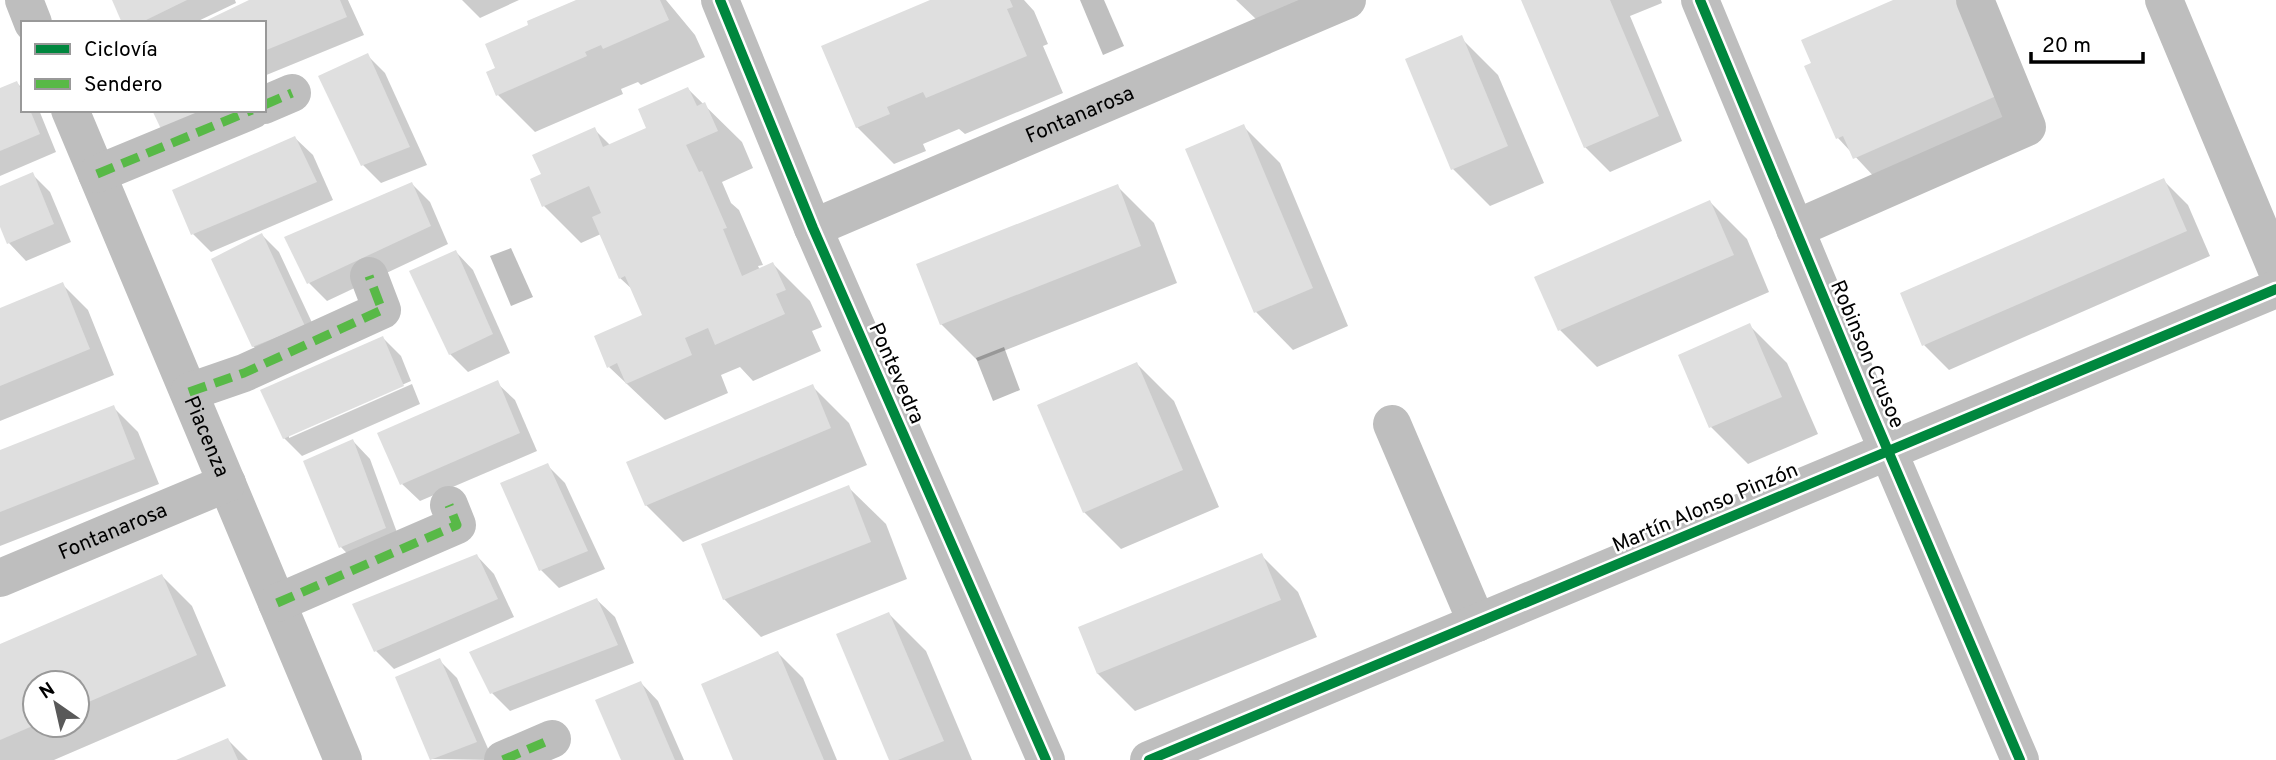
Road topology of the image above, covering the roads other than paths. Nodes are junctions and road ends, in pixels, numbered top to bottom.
1 (24, 0) edge
2 (720, 0) edge
3 (1347, 0) edge
4 (1700, 0) edge
5 (1975, 0) edge
6 (2164, 0) edge
7 (32, 21) edge
8 (71, 112) edge
9 (247, 112) edge
10 (97, 174) junction
11 (813, 228) junction
12 (1795, 229) junction
13 (2276, 268) edge
14 (369, 276) dead end
15 (2276, 289) edge
16 (189, 392) junction
17 (1392, 424) dead end
18 (1889, 451) junction
19 (227, 483) junction
20 (449, 505) dead end
21 (0, 578) edge
22 (277, 603) junction
23 (1476, 624) junction
24 (552, 739) dead end
25 (343, 760) edge
26 (503, 760) edge
27 (1046, 760) edge
28 (1149, 760) edge
29 (2020, 760) edge

1 - 7 street
2 - 11 street, Pontevedra
3 - 11 street, Fontanarosa
4 - 12 street, Robinson Crusoe
5 - 12 street
6 - 13 street
8 - 10 street, Piacenza
9 - 10 street
10 - 16 street, Piacenza
11 - 27 street, Pontevedra
12 - 18 street, Robinson Crusoe
14 - 16 street
15 - 18 street, Martín Alonso Pinzón
16 - 19 street, Piacenza
17 - 23 street
18 - 23 street, Martín Alonso Pinzón
18 - 29 street, Robinson Crusoe
19 - 21 street, Fontanarosa
19 - 22 street, Piacenza
20 - 22 street
22 - 25 street, Piacenza
23 - 28 street, Martín Alonso Pinzón
24 - 26 street

